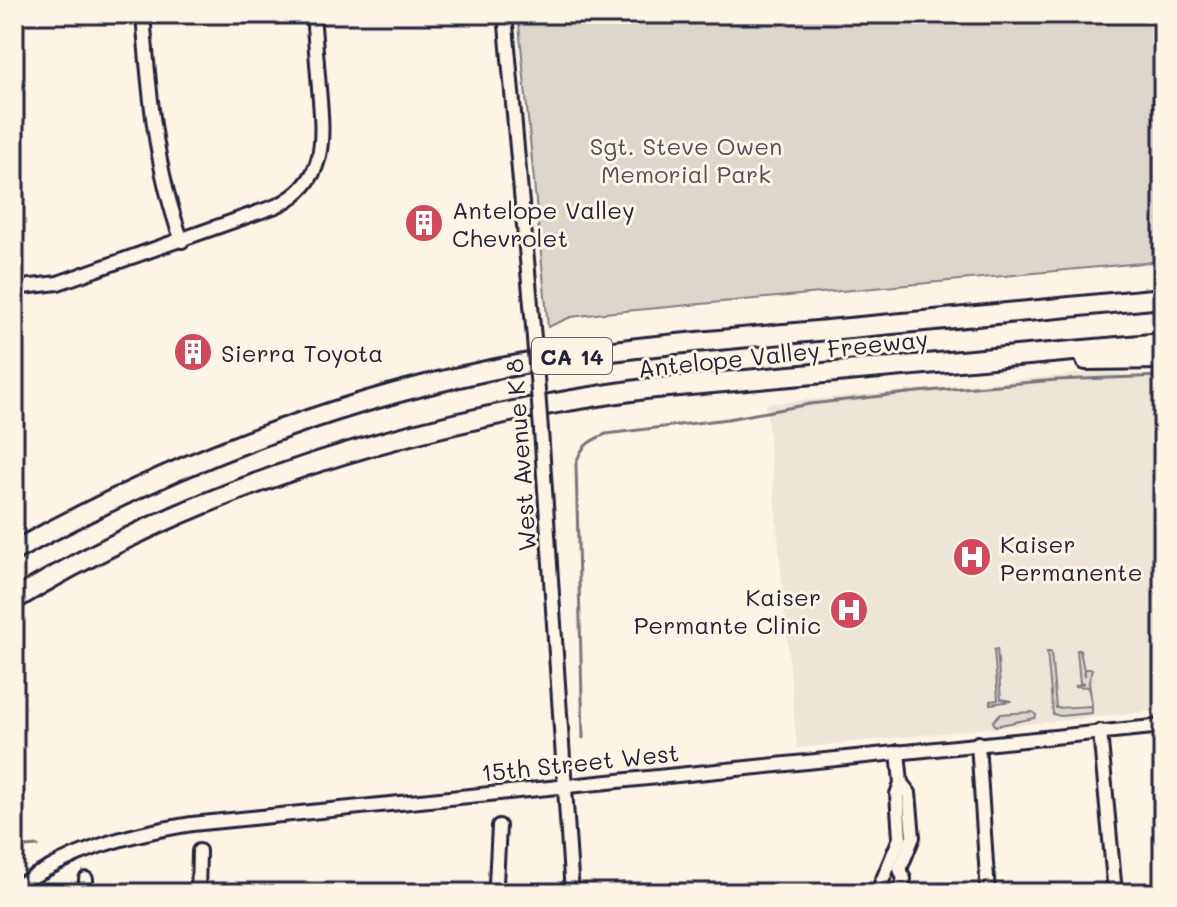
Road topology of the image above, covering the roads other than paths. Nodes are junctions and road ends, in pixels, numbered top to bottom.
1 (143, 14) edge
2 (313, 14) edge
3 (505, 14) edge
4 (182, 241) junction
5 (14, 288) edge
6 (1163, 298) edge
7 (1163, 343) edge
8 (1010, 355) junction
9 (1163, 359) edge
10 (14, 551) edge
11 (14, 600) edge
12 (1163, 726) edge
13 (1100, 731) junction
14 (978, 743) junction
15 (898, 752) junction
16 (565, 785) junction
17 (499, 826) dead end
18 (199, 851) dead end
19 (894, 867) junction
20 (86, 879) dead end
21 (14, 888) edge
22 (1163, 890) edge
23 (86, 893) edge
24 (198, 893) edge
25 (492, 893) edge
26 (572, 893) edge
27 (884, 893) edge
28 (899, 893) edge
29 (988, 893) edge
30 (1114, 893) edge

1 - 4 street
2 - 4 street
3 - 16 street, West Avenue K 8, bridge
4 - 5 street
6 - 10 highway, Antelope Valley Freeway / CA 14
7 - 8 highway, Antelope Valley Freeway / CA 14
8 - 9 highway
8 - 11 highway, Antelope Valley Freeway / CA 14
12 - 13 street, 15th Street West
13 - 14 street, 15th Street West
13 - 30 street
14 - 15 street, 15th Street West
14 - 29 street
15 - 16 street, 15th Street West
15 - 19 street
16 - 21 street, 15th Street West
16 - 26 street, West Avenue K 8
17 - 25 street
18 - 24 street
19 - 27 street
19 - 28 street
20 - 23 street
22 - 30 street

